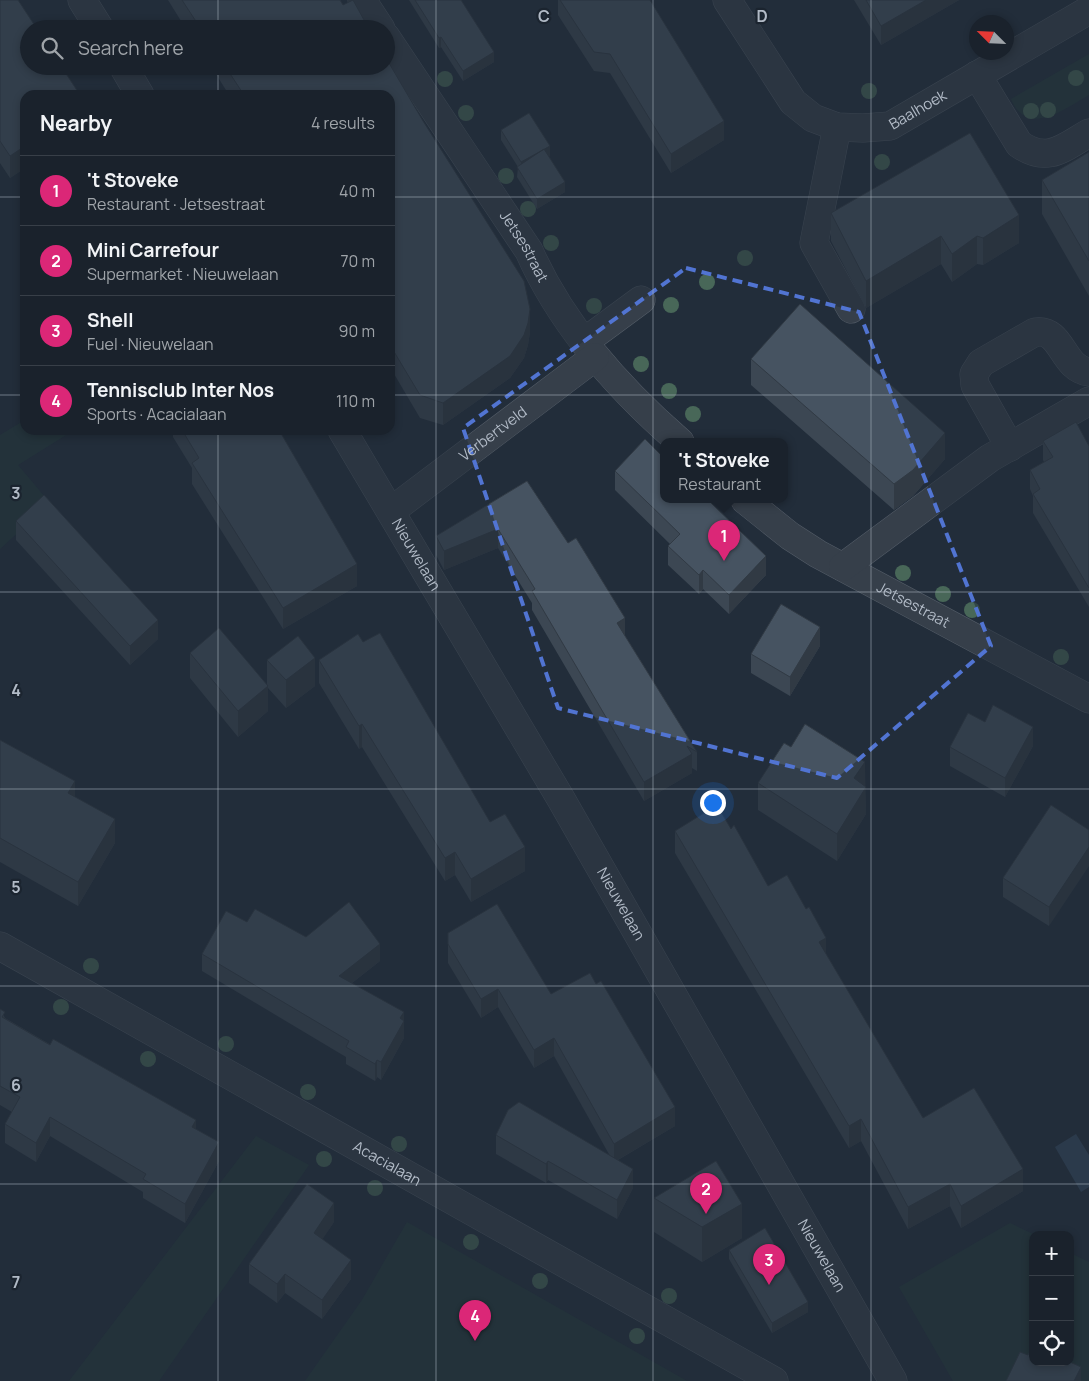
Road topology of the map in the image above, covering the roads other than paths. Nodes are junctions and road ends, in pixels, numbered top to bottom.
1 (82, 0) edge
2 (362, 0) edge
3 (727, 0) edge
4 (1089, 10) edge
5 (94, 20) edge
6 (375, 20) edge
7 (395, 51) edge
8 (128, 75) edge
9 (977, 75) junction
10 (137, 90) edge
11 (837, 127) junction
12 (1089, 133) edge
13 (642, 300) dead end
14 (851, 310) dead end
15 (590, 350) junction
16 (1089, 372) edge
17 (1089, 401) edge
18 (345, 435) edge
19 (675, 438) edge
20 (1010, 447) junction
21 (749, 503) edge
22 (391, 511) junction
23 (843, 567) junction
24 (1089, 698) edge
25 (0, 946) edge
26 (774, 1381) edge
27 (893, 1381) edge

1 - 5 street
2 - 6 street
3 - 11 street, Baalhoek
4 - 9 street, Baalhoek
7 - 15 street, Jetsestraat
8 - 10 street
9 - 11 street, Baalhoek
9 - 12 street
11 - 14 street
13 - 15 street, Verbertveld
15 - 19 street, Jetsestraat
15 - 22 street, Verbertveld
16 - 20 street
17 - 20 street
18 - 22 street, Nieuwelaan
20 - 23 street
21 - 23 street, Jetsestraat
22 - 27 street, Nieuwelaan
23 - 24 street, Jetsestraat
25 - 26 street, Acacialaan

